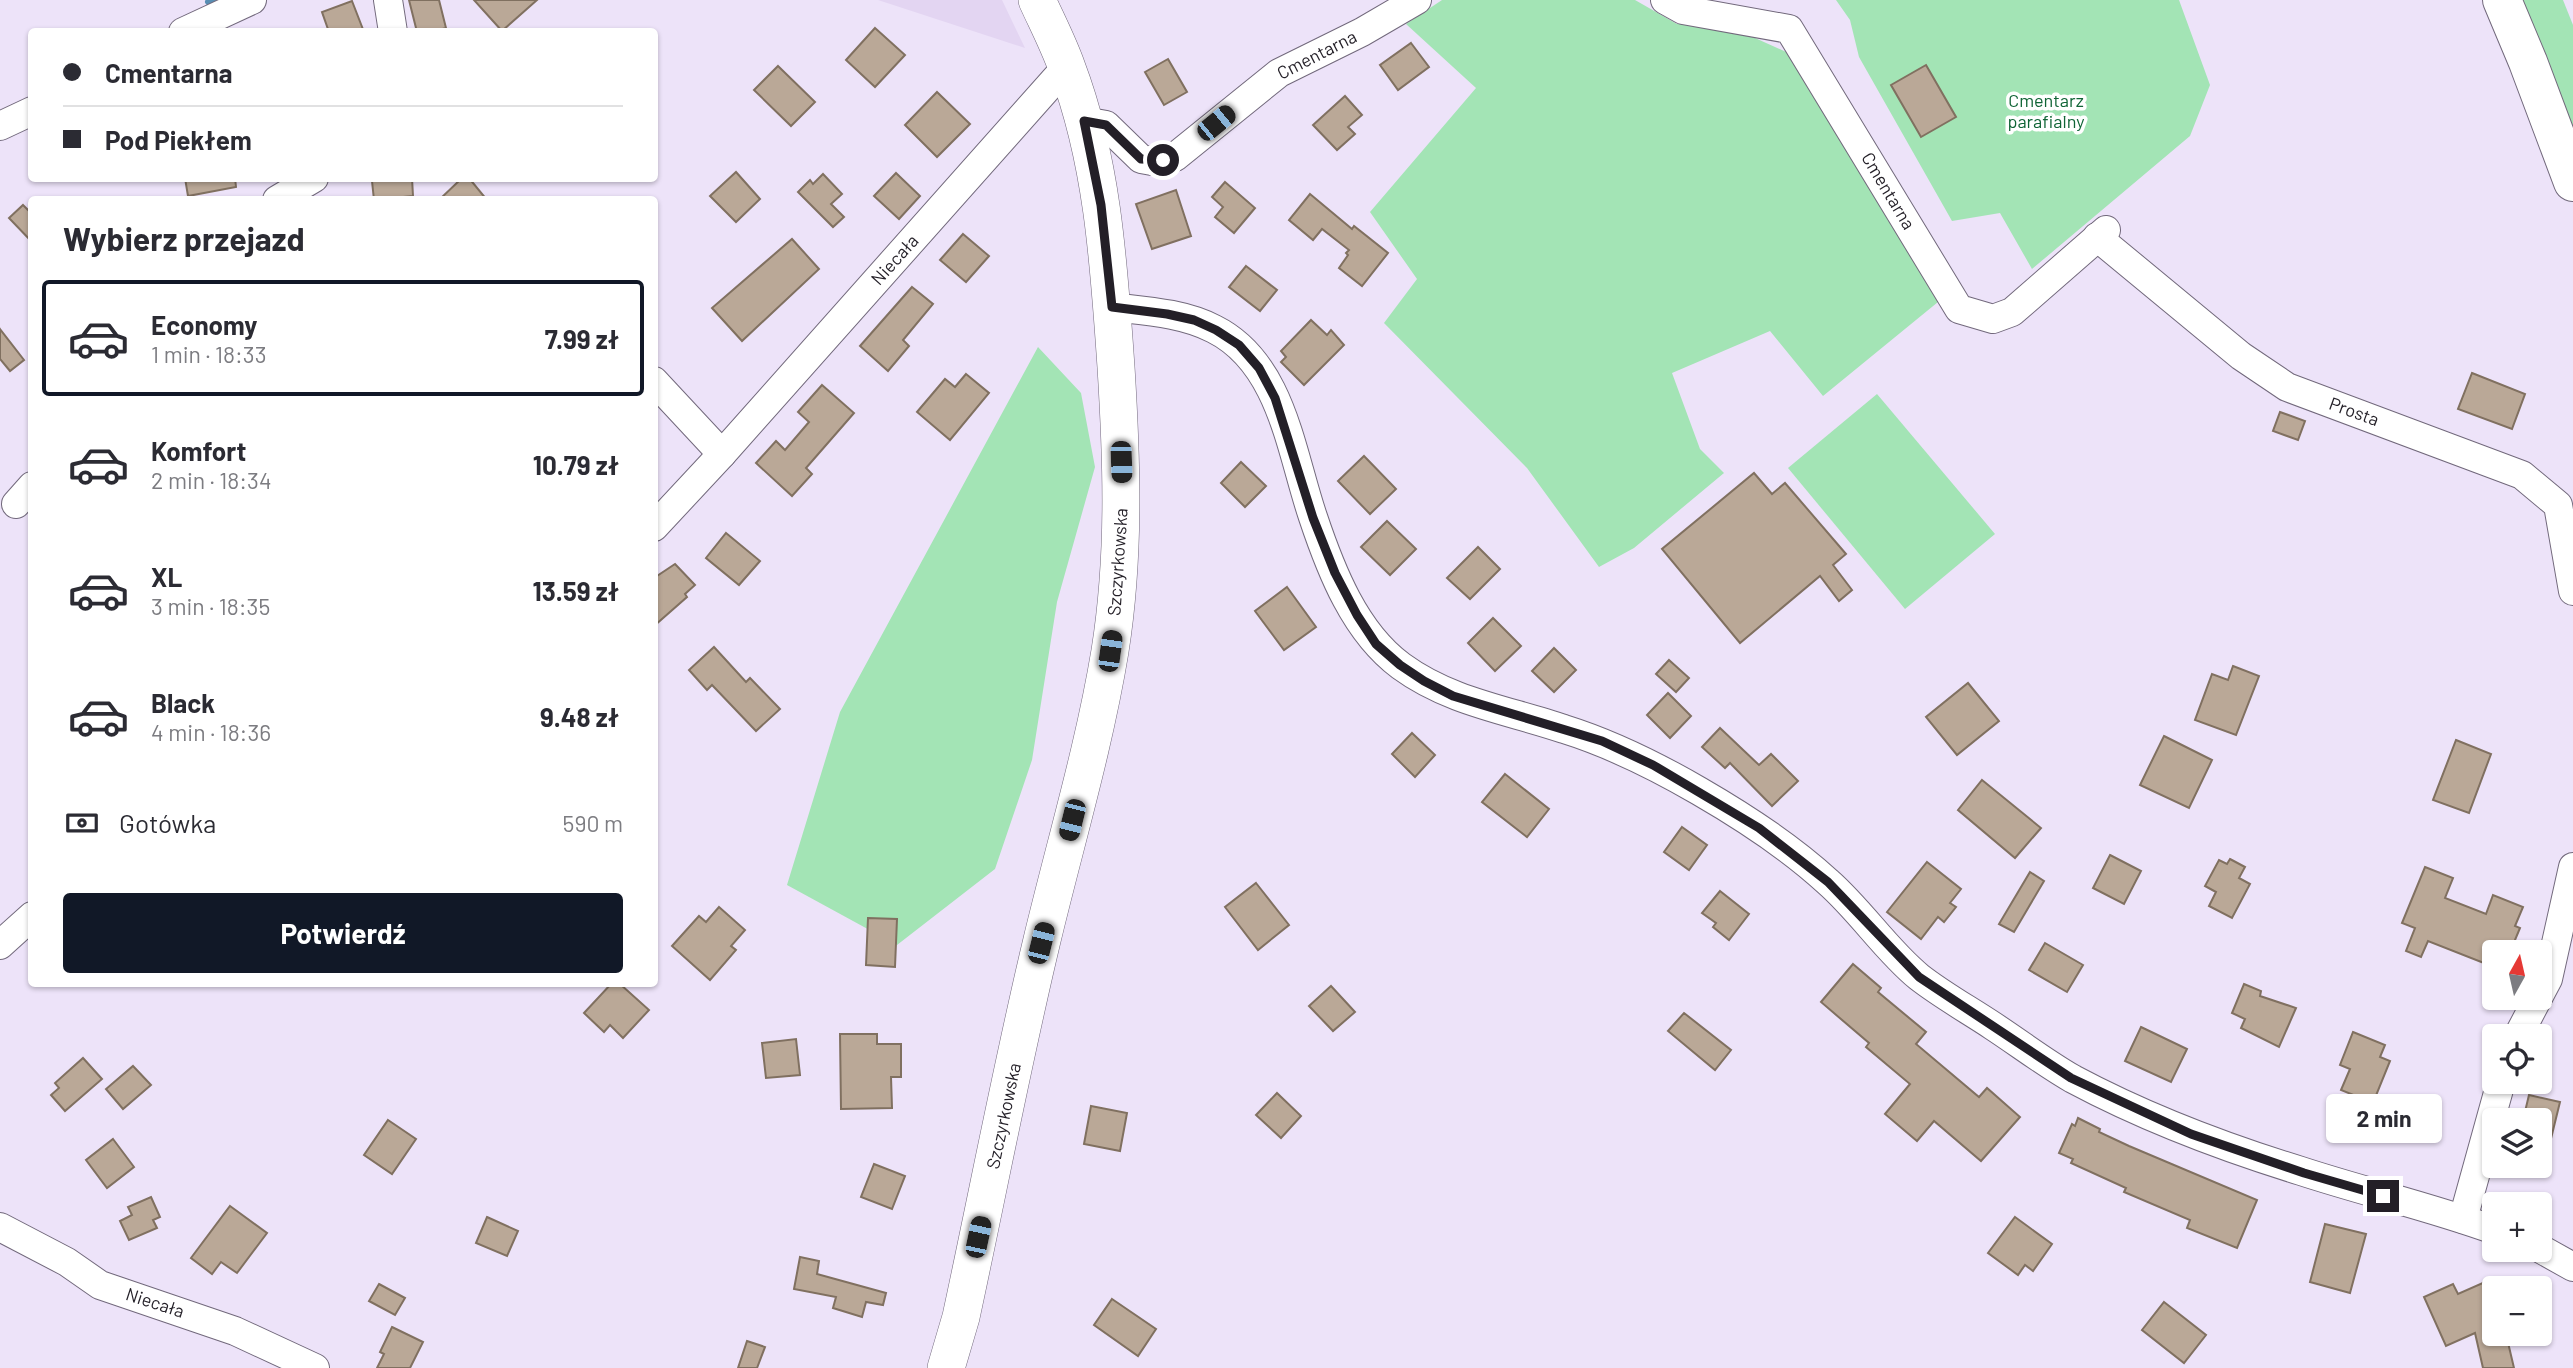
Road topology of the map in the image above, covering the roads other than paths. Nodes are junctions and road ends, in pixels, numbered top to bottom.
1 (252, 0) edge
2 (388, 0) edge
3 (1037, 0) edge
4 (1418, 0) edge
5 (1665, 0) edge
6 (2502, 0) edge
7 (192, 28) edge
8 (392, 28) edge
9 (1067, 66) junction
10 (28, 113) edge
11 (1084, 121) junction
12 (0, 126) edge
13 (307, 182) edge
14 (2573, 182) edge
15 (284, 196) edge
16 (2101, 234) joint
17 (1112, 307) junction
18 (658, 385) edge
19 (722, 454) junction
20 (658, 523) edge
21 (2573, 591) edge
22 (2573, 867) edge
23 (28, 920) edge
24 (0, 945) edge
25 (2552, 961) edge
26 (2498, 1094) edge
27 (2463, 1219) junction
28 (2482, 1226) edge
29 (0, 1227) edge
30 (2552, 1255) edge
31 (2573, 1267) edge
32 (315, 1368) edge
33 (946, 1368) edge

1 - 7 street
2 - 8 street
3 - 9 main road, Szczyrkowska
4 - 11 street, Cmentarna
5 - 16 street, Cmentarna
6 - 14 highway
9 - 11 main road, Szczyrkowska
9 - 19 street, Niecała
10 - 12 street
11 - 17 main road, Szczyrkowska
13 - 15 street
16 - 21 street, Prosta
17 - 27 street
17 - 33 main road, Szczyrkowska
18 - 19 street
19 - 20 street, Niecała
22 - 25 street
23 - 24 street
26 - 27 street
27 - 28 street
29 - 32 street, Niecała
30 - 31 street

